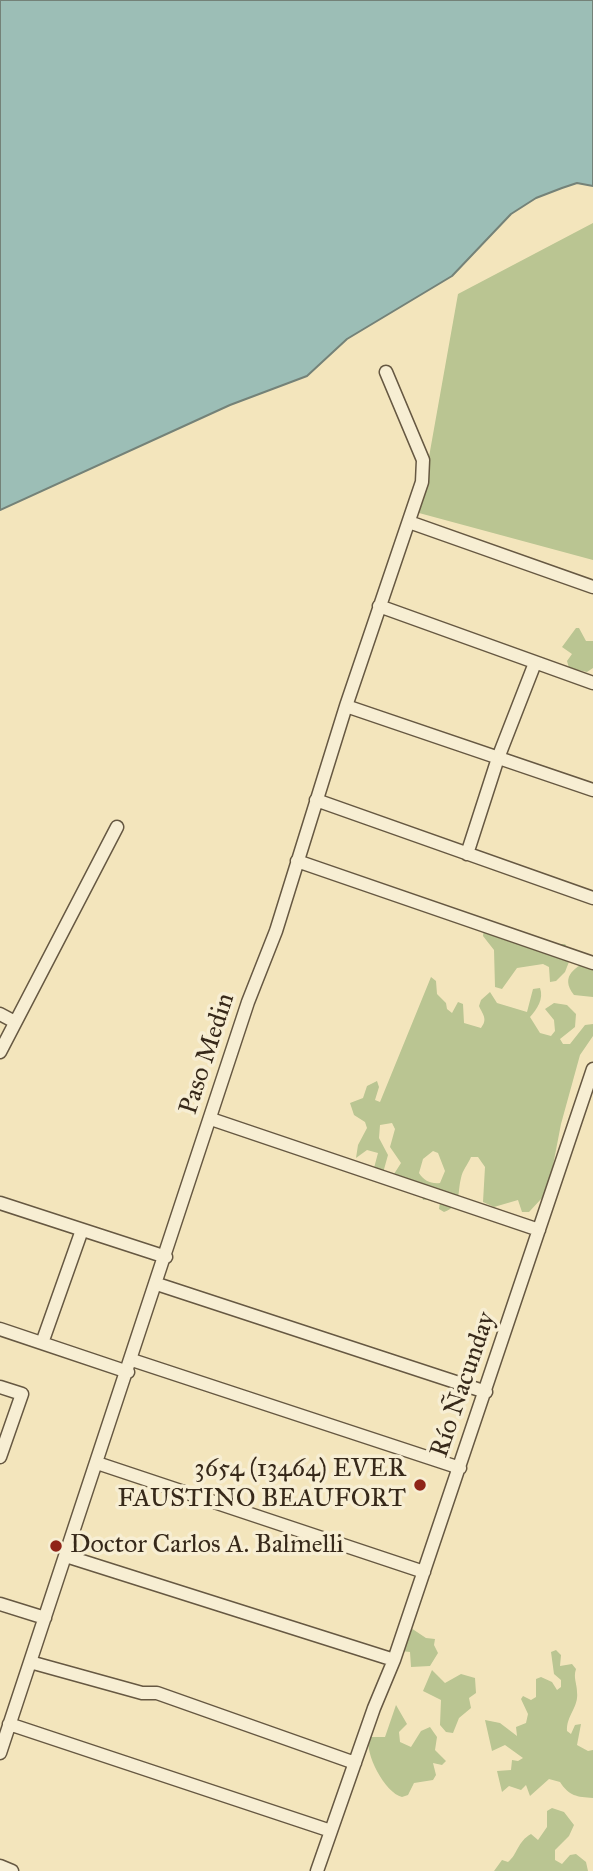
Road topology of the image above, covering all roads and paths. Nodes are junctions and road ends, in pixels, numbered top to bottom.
1 (386, 372) dead end
2 (409, 522) junction
3 (593, 586) edge
4 (379, 606) junction
5 (535, 663) junction
6 (593, 684) edge
7 (346, 706) junction
8 (498, 758) junction
9 (593, 790) edge
10 (316, 800) junction
11 (117, 827) dead end
12 (467, 854) junction
13 (297, 861) junction
14 (593, 898) edge
15 (593, 963) edge
16 (0, 1014) edge
17 (15, 1022) junction
18 (0, 1052) edge
19 (593, 1069) edge
20 (211, 1119) junction
21 (0, 1203) edge
22 (82, 1230) junction
23 (539, 1230) junction
24 (166, 1257) junction
25 (157, 1284) junction
26 (0, 1329) edge
27 (42, 1343) junction
28 (130, 1366) junction
29 (0, 1387) edge
30 (486, 1392) junction
31 (0, 1457) edge
32 (97, 1463) junction
33 (460, 1468) junction
34 (66, 1556) junction
35 (424, 1572) junction
36 (0, 1604) edge
37 (45, 1618) junction
38 (394, 1660) junction
39 (30, 1661) junction
40 (9, 1724) junction
41 (1, 1748) edge
42 (355, 1763) junction
43 (331, 1831) junction
44 (0, 1866) edge
45 (12, 1871) edge
46 (317, 1871) edge

1 - 2 street, Paso Medin
2 - 3 street
2 - 4 street, Paso Medin
4 - 5 street
4 - 7 street, Paso Medin
5 - 6 street
5 - 8 street
7 - 8 street
7 - 10 street, Paso Medin
8 - 9 street
8 - 12 street
10 - 12 street
10 - 13 street, Paso Medin
11 - 17 street
12 - 14 street
13 - 15 street
13 - 20 street, Paso Medin
16 - 17 street
17 - 18 street
19 - 23 street, Río Ñacunday
20 - 23 street
20 - 24 street, Paso Medin
21 - 22 street
22 - 24 street
22 - 27 street
23 - 30 street, Río Ñacunday
24 - 25 street, Paso Medin
25 - 28 street, Paso Medin
25 - 30 street
26 - 27 street
27 - 28 street
28 - 32 street, Paso Medin
28 - 33 street
29 - 31 street
30 - 33 street, Río Ñacunday
32 - 34 street, Paso Medin
32 - 35 street
33 - 35 street, Río Ñacunday
34 - 37 street, Paso Medin
34 - 38 street
35 - 38 street, Río Ñacunday
36 - 37 street
37 - 39 street, Paso Medin
38 - 42 street, Río Ñacunday
39 - 40 street, Paso Medin
39 - 42 street
40 - 41 street, Paso Medin
40 - 43 street
42 - 43 street, Río Ñacunday
43 - 46 street, Río Ñacunday
44 - 45 street

